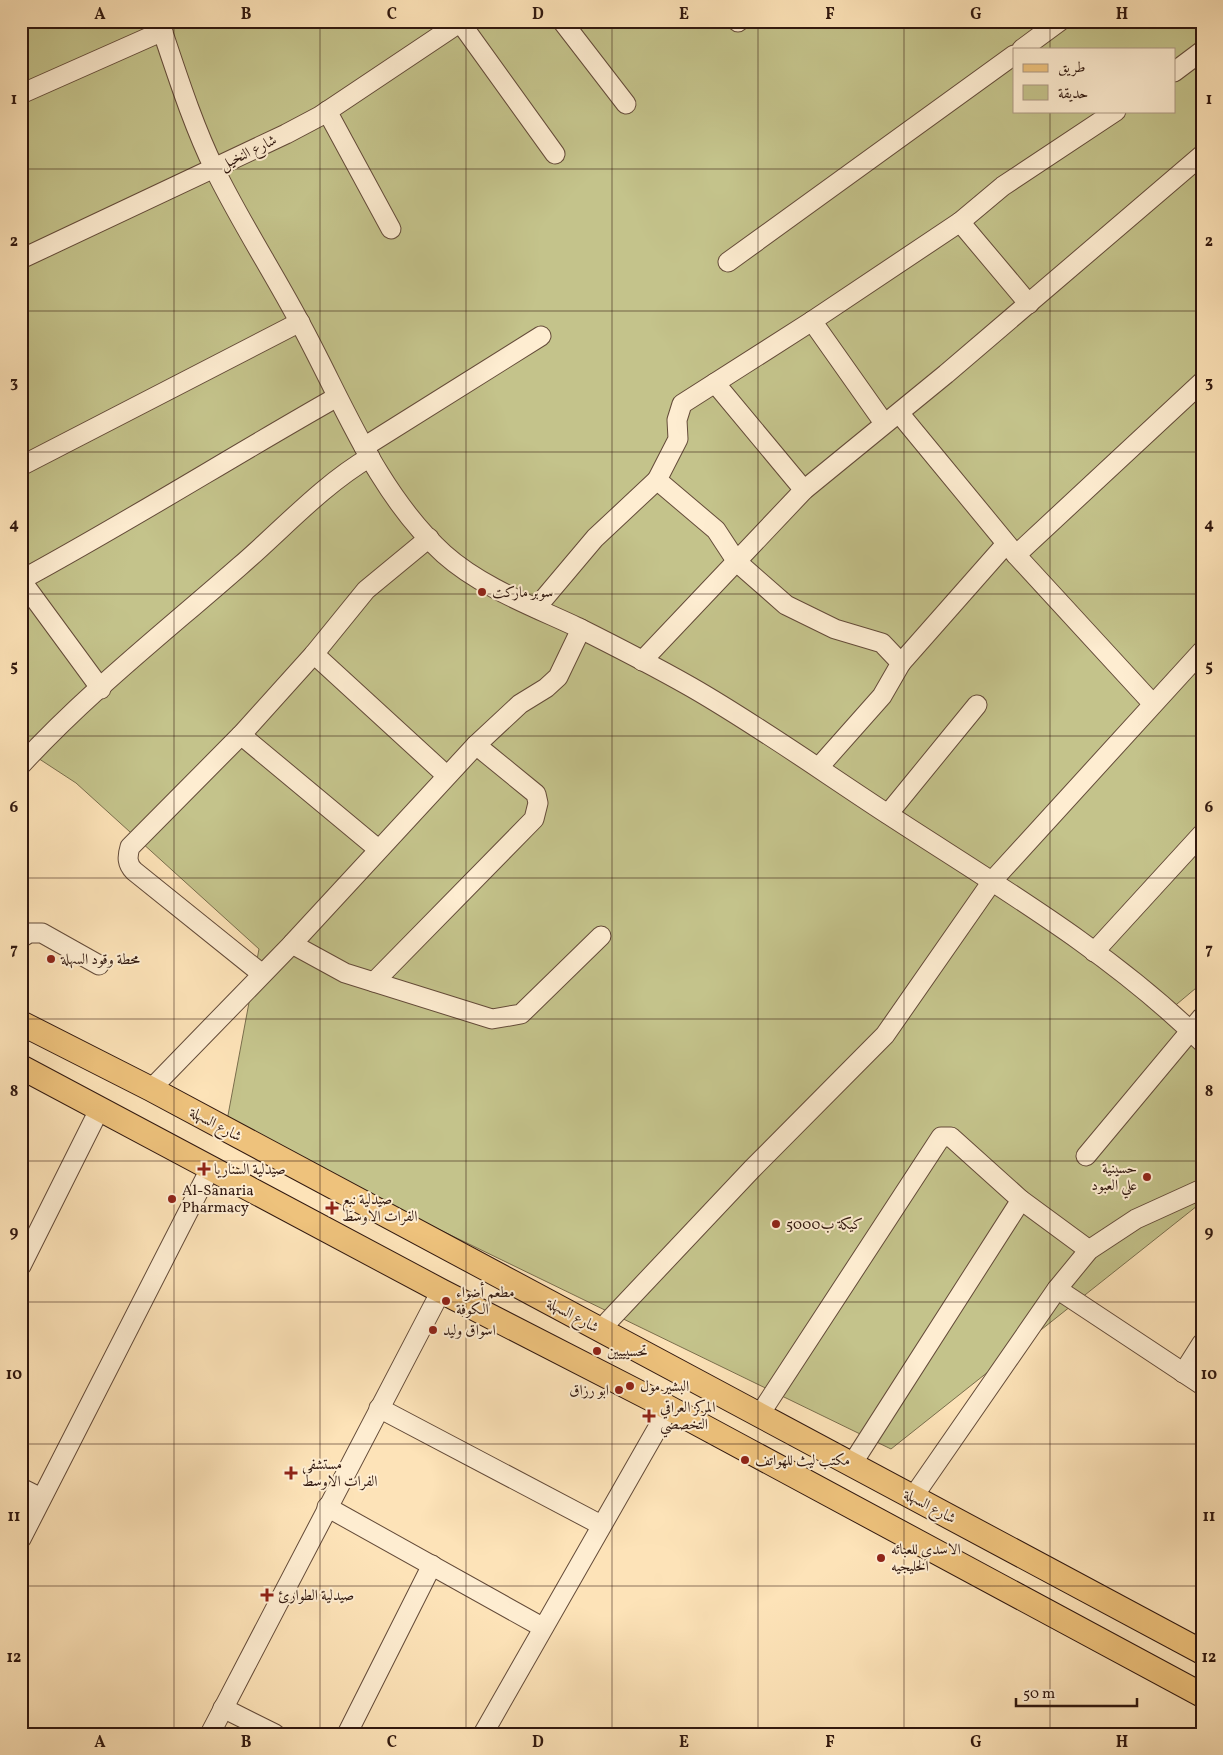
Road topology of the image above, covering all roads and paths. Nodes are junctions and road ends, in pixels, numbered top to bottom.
1 (562, 21) edge
2 (1060, 21) edge
3 (461, 22) edge
4 (161, 26) edge
5 (1023, 48) edge
6 (1202, 51) edge
7 (1013, 56) edge
8 (1176, 70) edge
9 (21, 94) edge
10 (626, 104) dead end
11 (327, 110) junction
12 (1114, 112) edge
13 (554, 154) dead end
14 (1202, 155) edge
15 (214, 169) junction
16 (960, 222) junction
17 (391, 229) dead end
18 (21, 259) edge
19 (728, 262) dead end
20 (1029, 304) junction
21 (812, 321) junction
22 (300, 322) junction
23 (541, 336) dead end
24 (714, 382) junction
25 (1202, 382) edge
26 (337, 397) junction
27 (892, 418) junction
28 (367, 452) junction
29 (21, 466) edge
30 (656, 480) junction
31 (804, 490) junction
32 (429, 538) junction
33 (1011, 549) junction
34 (737, 562) junction
35 (536, 608) junction
36 (581, 629) junction
37 (1202, 651) edge
38 (314, 654) junction
39 (642, 661) junction
40 (901, 663) junction
41 (101, 689) junction
42 (1153, 704) junction
43 (977, 705) dead end
44 (241, 735) junction
45 (476, 745) junction
46 (21, 765) edge
47 (819, 767) junction
48 (446, 775) junction
49 (888, 814) junction
50 (1202, 834) edge
51 (378, 849) junction
52 (993, 880) junction
53 (601, 936) dead end
54 (21, 938) edge
55 (292, 944) junction
56 (1094, 952) junction
57 (99, 965) dead end
58 (262, 974) junction
59 (374, 982) junction
60 (21, 1023) edge
61 (1198, 1030) edge
62 (21, 1067) edge
63 (151, 1089) junction
64 (99, 1110) junction
65 (1086, 1156) dead end
66 (210, 1169) junction
67 (1202, 1190) edge
68 (1021, 1200) junction
69 (1089, 1250) junction
70 (21, 1266) edge
71 (1057, 1289) junction
72 (441, 1291) junction
73 (600, 1330) junction
74 (1202, 1342) edge
75 (1183, 1373) junction
76 (1202, 1385) edge
77 (379, 1408) junction
78 (669, 1408) junction
79 (760, 1414) junction
80 (852, 1464) junction
81 (21, 1488) edge
82 (913, 1497) junction
83 (41, 1498) junction
84 (327, 1507) junction
85 (601, 1525) junction
86 (21, 1539) edge
87 (432, 1565) junction
88 (542, 1627) junction
89 (1202, 1652) edge
90 (1202, 1695) edge
91 (223, 1708) junction
92 (210, 1734) edge
93 (275, 1734) edge
94 (347, 1734) edge
95 (483, 1734) edge

1 - 10 street
2 - 5 street
3 - 11 street, شارع النخيل
3 - 13 street
4 - 9 street
4 - 15 street
6 - 8 street
7 - 19 street
11 - 15 street, شارع النخيل
11 - 17 street
12 - 16 street
14 - 20 street
15 - 18 street, شارع النخيل
15 - 22 street
16 - 20 street
16 - 21 street
20 - 27 street
21 - 24 street
21 - 27 street
22 - 26 street
22 - 29 street
23 - 28 street
24 - 30 street
24 - 31 street
25 - 33 street
26 - 28 street
26 - 41 street
27 - 31 street
27 - 33 street
28 - 32 street
28 - 41 street
30 - 34 street
30 - 35 street
31 - 34 street
32 - 35 street
32 - 38 street
33 - 40 street
33 - 42 street
34 - 39 street
34 - 40 street
35 - 36 street
36 - 39 street
36 - 45 street
37 - 42 street
38 - 44 street
38 - 48 street
39 - 47 street
40 - 47 street
41 - 46 street
42 - 52 street
43 - 49 street
44 - 51 street
44 - 58 street
45 - 48 street
45 - 59 street
47 - 49 street
48 - 51 street
49 - 52 street
50 - 56 street
51 - 55 street
52 - 56 street
52 - 73 street
53 - 59 street
54 - 57 street
55 - 58 street
55 - 59 street
56 - 61 street
58 - 63 street
60 - 63 main road, شارع السهلة
61 - 65 street
62 - 64 main road
63 - 73 main road, شارع السهلة
64 - 66 main road
64 - 70 street
66 - 72 main road
66 - 83 street
67 - 69 street
68 - 69 street
68 - 79 street
68 - 80 street
69 - 71 street
71 - 75 street
71 - 82 street
72 - 77 street
72 - 78 main road
73 - 79 main road, شارع السهلة
74 - 75 street
75 - 76 street
77 - 84 street
77 - 85 street
78 - 85 street
78 - 90 main road
79 - 80 main road, شارع السهلة
80 - 82 main road, شارع السهلة
81 - 83 street
82 - 89 main road, شارع السهلة
83 - 86 street
84 - 87 street
84 - 91 street
85 - 88 street
87 - 88 street
87 - 94 street
88 - 95 street
91 - 92 street
91 - 93 street

